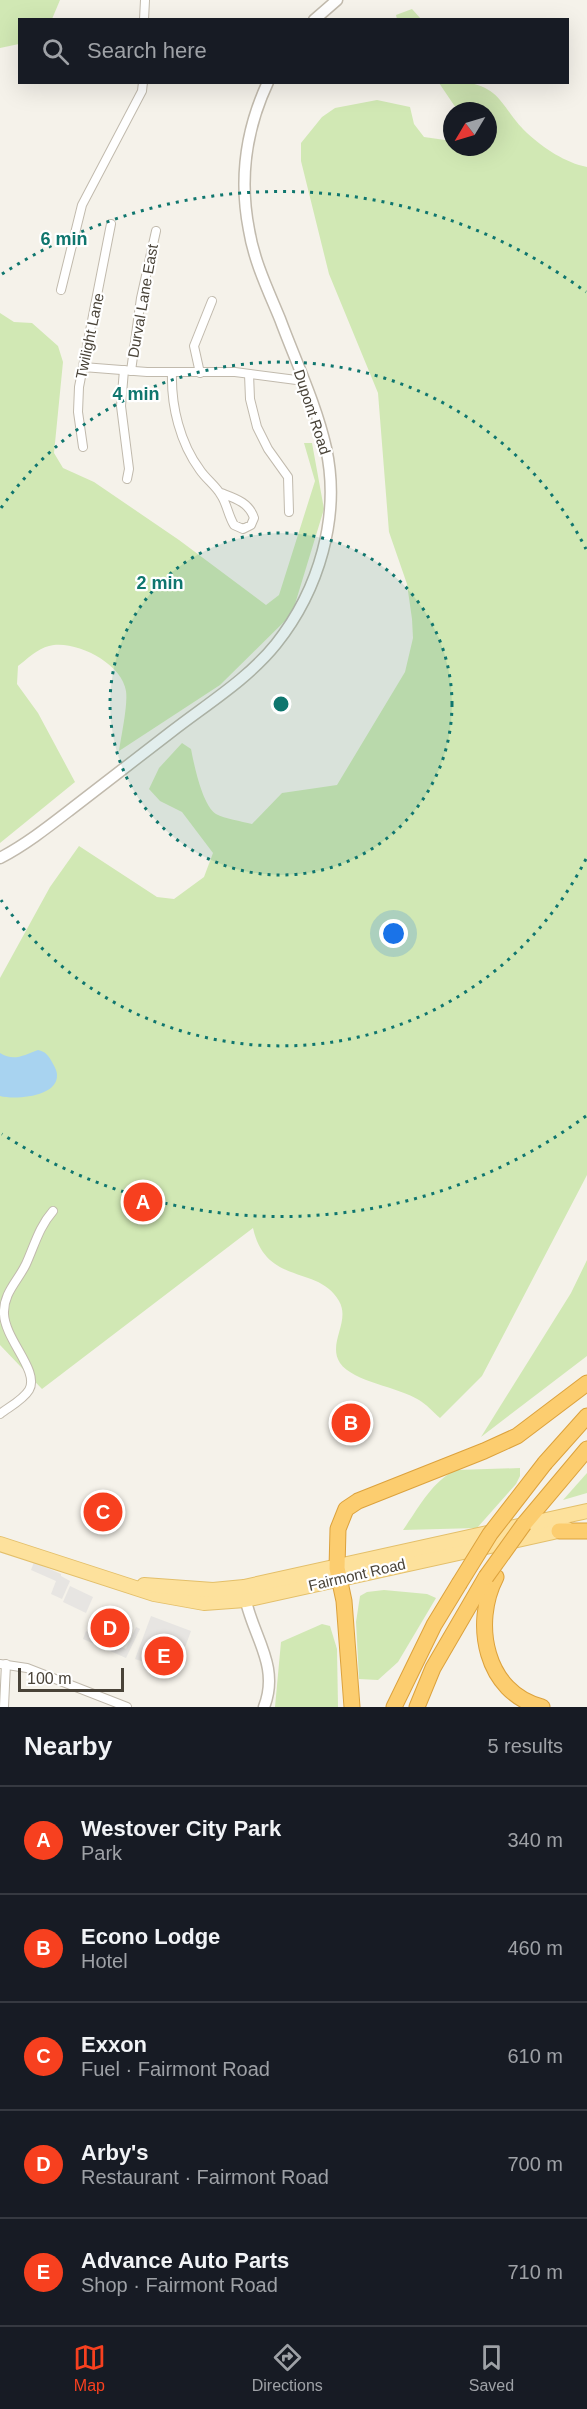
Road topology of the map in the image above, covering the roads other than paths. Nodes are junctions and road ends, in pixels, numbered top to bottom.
1 (145, 0) edge
2 (337, 0) edge
3 (144, 18) edge
4 (316, 18) edge
5 (143, 84) edge
6 (267, 84) edge
7 (111, 224) dead end
8 (156, 231) dead end
9 (61, 290) dead end
10 (212, 301) dead end
11 (83, 366) junction
12 (128, 370) junction
13 (172, 373) junction
14 (200, 373) junction
15 (249, 374) junction
16 (304, 381) junction
17 (83, 447) dead end
18 (127, 479) dead end
19 (221, 493) junction
20 (289, 512) dead end
21 (0, 858) edge
22 (53, 1210) dead end
23 (587, 1383) edge
24 (0, 1414) edge
25 (587, 1416) edge
26 (584, 1452) edge
27 (587, 1511) edge
28 (587, 1524) edge
29 (559, 1531) junction
30 (587, 1531) edge
31 (0, 1544) edge
32 (339, 1573) junction
33 (491, 1577) junction
34 (244, 1594) junction
35 (3, 1664) edge
36 (4, 1707) edge
37 (127, 1707) edge
38 (264, 1707) edge
39 (352, 1707) edge
40 (394, 1707) edge
41 (417, 1707) edge
42 (542, 1707) edge

1 - 3 street
2 - 4 street
5 - 9 street
6 - 16 street, Dupont Road
7 - 11 street, Twilight Lane
8 - 12 street, Durval Lane East
10 - 14 street
11 - 12 street
11 - 17 street, Twilight Lane
12 - 13 street
12 - 18 street, Durval Lane East
13 - 14 street
13 - 19 street
14 - 15 street
15 - 16 street
15 - 20 street
16 - 21 street, Dupont Road
19 - 19 street
22 - 24 street
23 - 32 highway
25 - 40 highway, bridge
26 - 33 highway, bridge
27 - 32 main road, Fairmont Road
28 - 29 main road, Fairmont Road
29 - 30 highway
29 - 32 main road, Fairmont Road
31 - 34 main road, Fairmont Road
32 - 34 main road, Fairmont Road
32 - 39 highway
33 - 41 highway
33 - 42 highway
34 - 38 street
35 - 36 street
35 - 37 street

